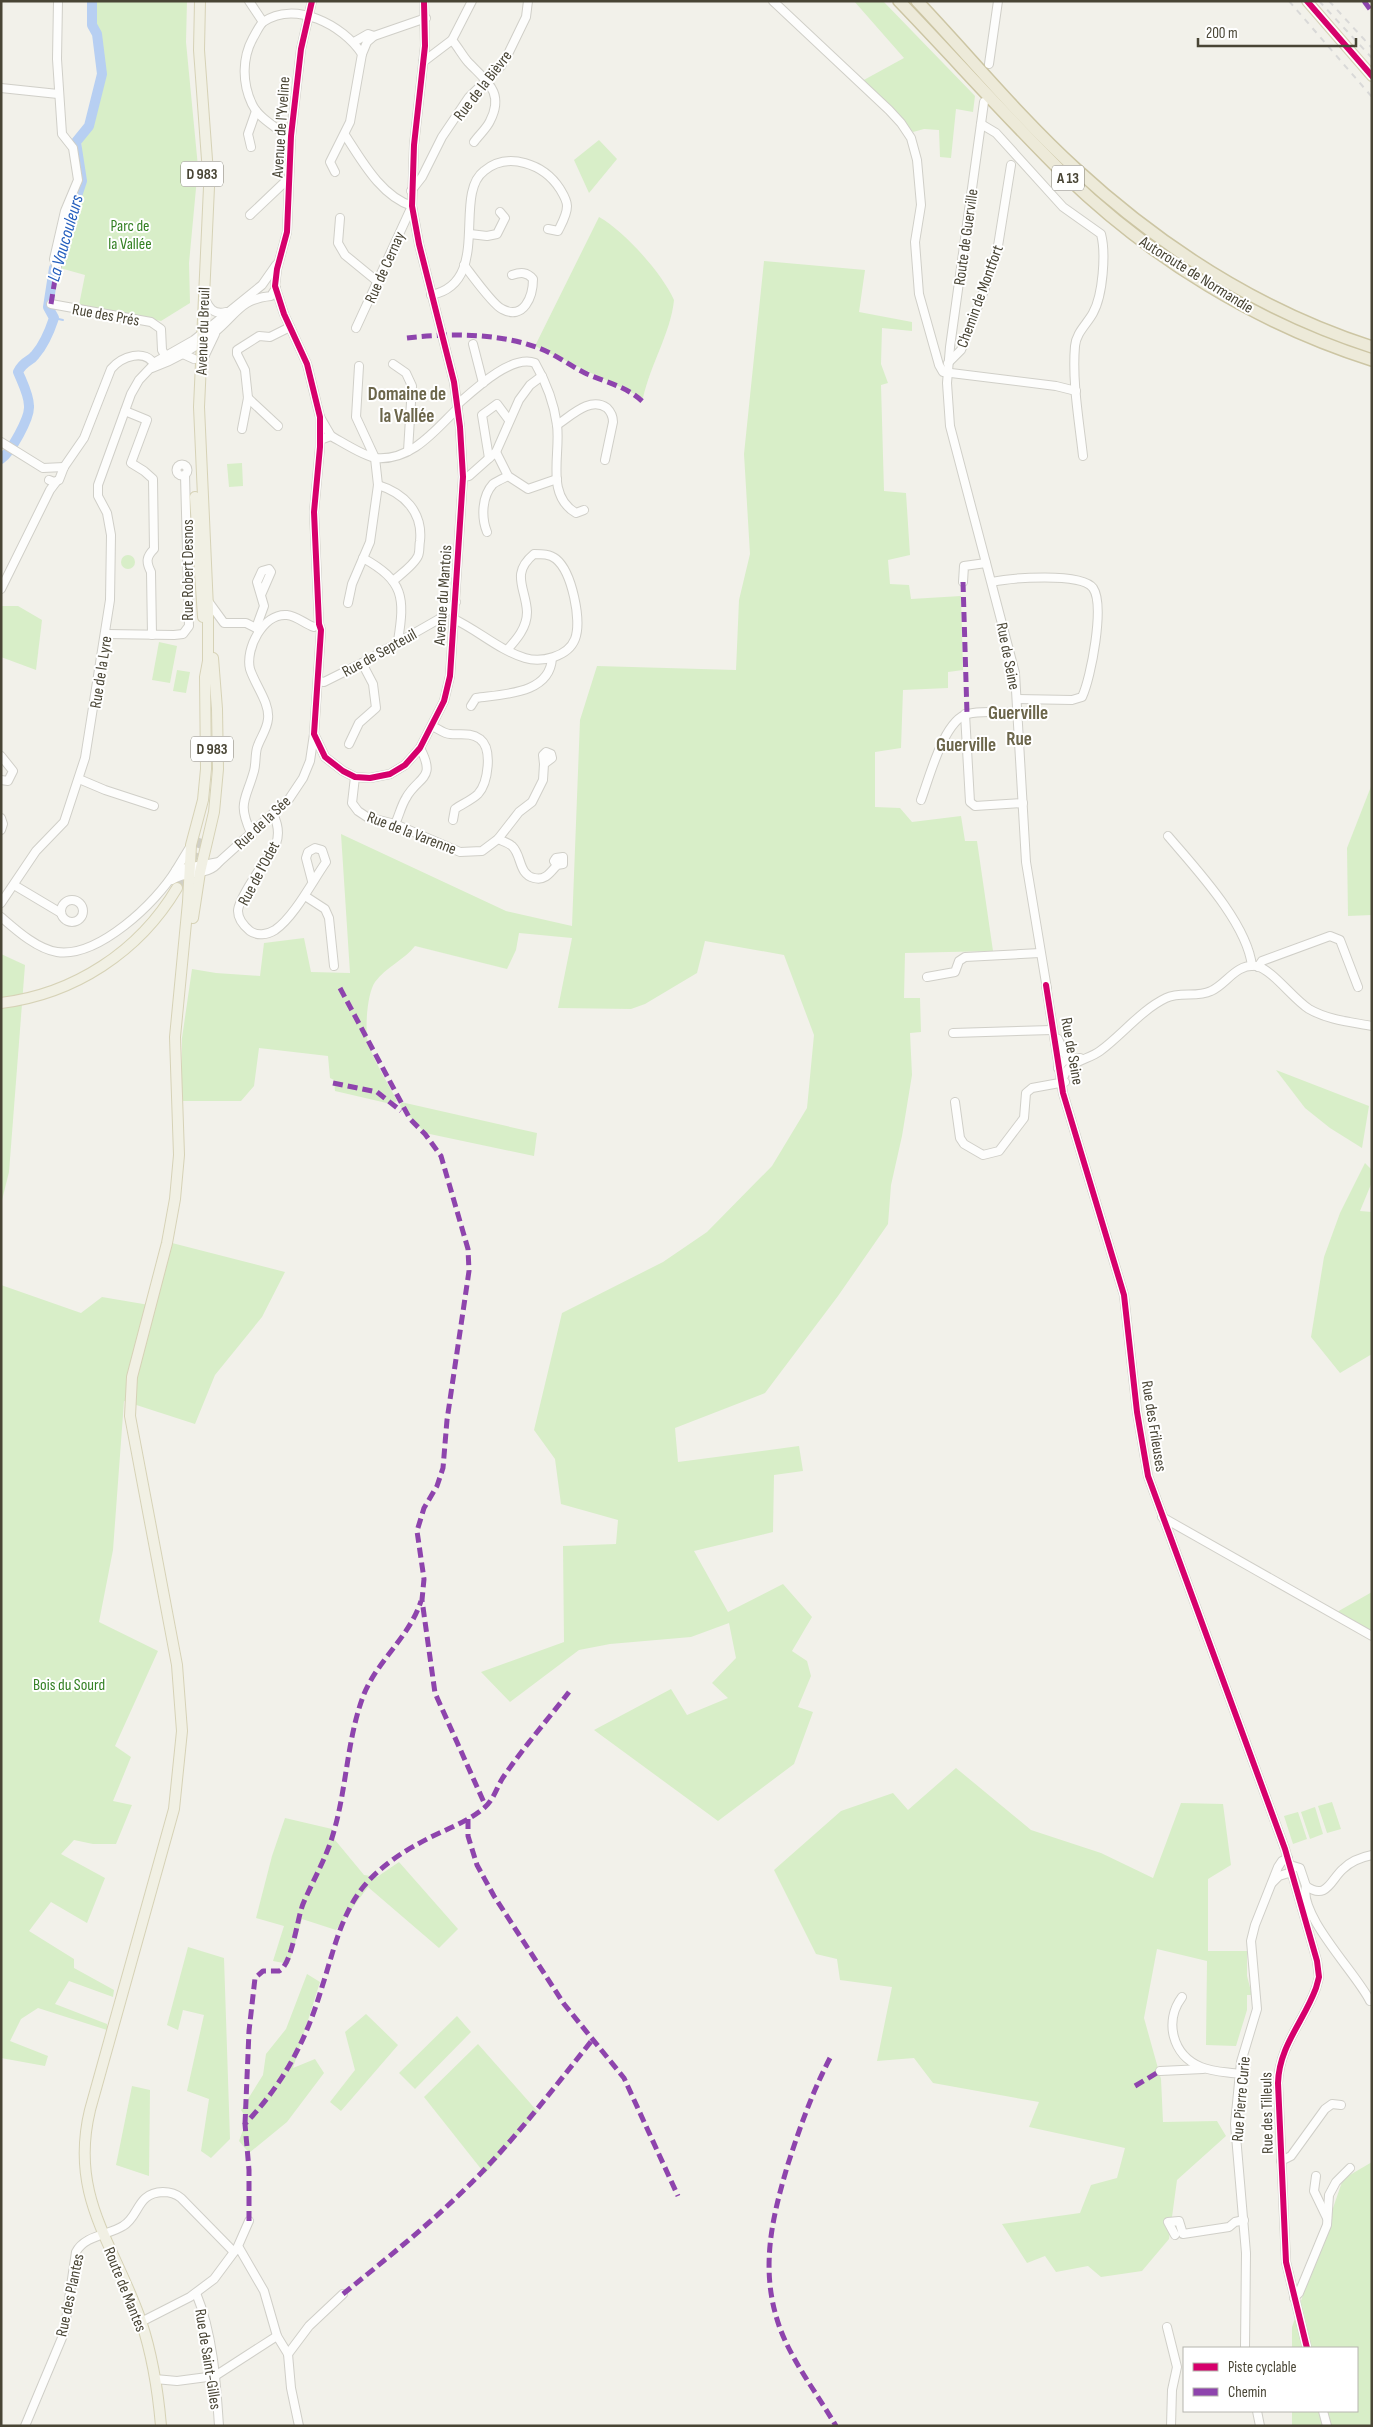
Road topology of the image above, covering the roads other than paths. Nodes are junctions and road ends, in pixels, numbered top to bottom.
1 (58, 1) edge
2 (194, 1) edge
3 (200, 1) edge
4 (249, 1) edge
5 (424, 1) edge
6 (472, 1) edge
7 (528, 1) edge
8 (773, 1) edge
9 (899, 1) edge
10 (917, 1) edge
11 (998, 1) edge
12 (1307, 1) edge
13 (311, 5) edge
14 (426, 18) junction
15 (263, 22) junction
16 (374, 36) junction
17 (452, 40) junction
18 (354, 42) junction
19 (362, 54) junction
20 (423, 62) junction
21 (989, 64) dead end
22 (1372, 76) edge
23 (485, 79) junction
24 (1, 88) edge
25 (58, 94) junction
26 (984, 102) dead end
27 (256, 111) junction
28 (981, 124) junction
29 (345, 135) junction
30 (291, 139) junction
31 (474, 142) dead end
32 (251, 147) dead end
33 (1011, 165) dead end
34 (335, 172) dead end
35 (289, 178) junction
36 (412, 191) junction
37 (412, 206) junction
38 (500, 212) dead end
39 (250, 215) dead end
40 (340, 218) dead end
41 (548, 229) dead end
42 (470, 234) junction
43 (281, 256) junction
44 (56, 263) dead end
45 (464, 265) junction
46 (512, 275) dead end
47 (378, 282) junction
48 (263, 284) junction
49 (272, 292) junction
50 (203, 294) junction
51 (431, 294) junction
52 (50, 304) dead end
53 (228, 312) junction
54 (221, 327) junction
55 (290, 327) junction
56 (356, 328) dead end
57 (197, 341) junction
58 (473, 344) dead end
59 (1372, 347) edge
60 (183, 354) junction
61 (167, 359) junction
62 (194, 359) junction
63 (1372, 360) edge
64 (948, 363) junction
65 (393, 364) dead end
66 (153, 366) junction
67 (359, 366) dead end
68 (200, 368) junction
69 (947, 372) junction
70 (542, 376) junction
71 (483, 383) junction
72 (1076, 391) junction
73 (248, 398) junction
74 (458, 406) junction
75 (125, 411) junction
76 (320, 418) junction
77 (509, 420) junction
78 (444, 421) junction
79 (557, 425) junction
80 (278, 426) dead end
81 (460, 427) junction
82 (242, 429) dead end
83 (331, 436) junction
84 (320, 440) junction
85 (3, 444) edge
86 (408, 451) junction
87 (496, 452) junction
88 (1083, 456) dead end
89 (375, 458) junction
90 (489, 458) junction
91 (605, 460) dead end
92 (53, 473) junction
93 (185, 474) dead end
94 (508, 476) junction
95 (463, 477) junction
96 (557, 479) junction
97 (378, 485) junction
98 (584, 510) dead end
99 (487, 532) dead end
100 (363, 558) junction
101 (986, 564) junction
102 (394, 581) junction
103 (963, 582) dead end
104 (992, 582) junction
105 (1, 589) edge
106 (261, 595) dead end
107 (208, 600) junction
108 (348, 602) dead end
109 (456, 602) junction
110 (438, 619) junction
111 (454, 620) junction
112 (317, 626) junction
113 (258, 629) junction
114 (106, 634) junction
115 (152, 635) junction
116 (398, 641) junction
117 (507, 650) junction
118 (552, 658) junction
119 (208, 661) junction
120 (362, 663) junction
121 (318, 681) junction
122 (1017, 699) junction
123 (471, 706) dead end
124 (1018, 713) junction
125 (965, 714) junction
126 (432, 726) junction
127 (314, 734) junction
128 (349, 744) dead end
129 (420, 748) junction
130 (1, 756) edge
131 (325, 757) junction
132 (310, 761) junction
133 (544, 764) dead end
134 (355, 777) junction
135 (79, 779) junction
136 (1, 780) edge
137 (921, 800) dead end
138 (1023, 803) junction
139 (154, 806) dead end
140 (273, 814) junction
141 (1, 818) edge
142 (453, 820) dead end
143 (395, 824) junction
144 (1, 830) edge
145 (251, 833) junction
146 (200, 836) tunnel mouth
147 (1168, 836) dead end
148 (498, 838) junction
149 (191, 845) junction
150 (557, 865) dead end
151 (201, 869) junction
152 (176, 870) junction
153 (189, 870) junction
154 (312, 881) dead end
155 (14, 885) junction
156 (173, 885) junction
157 (188, 885) junction
158 (305, 896) junction
159 (1, 903) edge
160 (61, 913) dead end
161 (1, 917) edge
162 (1040, 953) junction
163 (334, 966) dead end
164 (1255, 966) junction
165 (927, 977) dead end
166 (180, 985) junction
167 (1046, 985) junction
168 (1358, 987) dead end
169 (1, 1003) edge
170 (1372, 1026) edge
171 (1052, 1030) junction
172 (953, 1032) dead end
173 (1058, 1039) junction
174 (1074, 1061) junction
175 (1060, 1063) junction
176 (1063, 1080) junction
177 (955, 1102) dead end
178 (1073, 1121) joint
179 (1162, 1517) junction
180 (1372, 1636) edge
181 (1372, 1855) edge
182 (1290, 1865) junction
183 (1271, 1885) junction
184 (1306, 1886) junction
185 (1182, 1997) dead end
186 (1370, 2001) dead end
187 (1208, 2069) junction
188 (1160, 2071) dead end
189 (1239, 2074) junction
190 (1341, 2105) dead end
191 (1281, 2161) junction
192 (1350, 2168) dead end
193 (1316, 2176) dead end
194 (1327, 2218) junction
195 (1244, 2220) junction
196 (250, 2221) dead end
197 (104, 2234) junction
198 (1175, 2235) dead end
199 (236, 2249) junction
200 (196, 2292) junction
201 (343, 2294) dead end
202 (1294, 2298) junction
203 (141, 2322) junction
204 (1167, 2327) dead end
205 (277, 2336) junction
206 (1245, 2347) edge
207 (1307, 2347) edge
208 (288, 2354) junction
209 (216, 2376) junction
210 (155, 2379) junction
211 (1257, 2412) edge
212 (1323, 2412) edge
213 (25, 2426) edge
214 (161, 2426) edge
215 (219, 2426) edge
216 (299, 2426) edge
217 (1171, 2426) edge
218 (1260, 2426) edge
219 (1327, 2426) edge

1 - 25 street
2 - 57 main road, D 983
3 - 50 main road, Avenue du Breuil
4 - 15 street
5 - 14 street
6 - 17 street
7 - 23 street, Rue de la Bièvre
8 - 69 street
9 - 63 highway, Autoroute de Normandie / A 13
10 - 59 highway, Autoroute de Normandie / A 13
11 - 21 street
12 - 22 main road
13 - 15 street
13 - 18 street
13 - 30 street, Avenue de l'Yveline
14 - 16 street
14 - 20 street
15 - 27 street
16 - 18 street
16 - 19 street
17 - 20 street
17 - 23 street
18 - 19 street
19 - 29 street
20 - 36 street
23 - 31 street
23 - 36 street, Rue de la Bièvre
24 - 25 street
25 - 44 street
26 - 28 street, Route de Guerville
27 - 30 street
27 - 32 street
28 - 64 street, Route de Guerville
28 - 72 street
29 - 34 street
29 - 37 street
30 - 35 street, Avenue de l'Yveline
33 - 64 street, Chemin de Montfort
35 - 39 street
35 - 43 street, Avenue de l'Yveline
36 - 37 street
37 - 47 street, Rue de Cernay
37 - 51 street, Avenue du Mantois
38 - 42 street
40 - 47 street
41 - 42 street
42 - 45 street
43 - 48 street, Avenue de l'Yveline
43 - 49 street, Avenue de l'Yveline
45 - 46 street
45 - 51 street
47 - 56 street, Rue de Cernay
48 - 49 street
48 - 49 street
48 - 53 street, Avenue de l'Yveline
49 - 54 street
49 - 55 street
50 - 53 street
50 - 57 main road, Avenue du Breuil
51 - 74 street, Avenue du Mantois
52 - 61 street, Rue des Prés
53 - 57 street, Avenue de l'Yveline
54 - 57 street
54 - 68 street
55 - 73 street
55 - 76 street
57 - 60 street
57 - 61 street
57 - 62 main road, D 983
57 - 68 main road, Avenue du Breuil
58 - 71 street
60 - 61 street
60 - 62 street
61 - 66 street
62 - 119 main road, Avenue du Breuil / D 983
64 - 69 street, Route de Guerville
65 - 86 street
66 - 75 street
66 - 92 street
67 - 89 street
68 - 107 main road, Avenue du Breuil
69 - 72 street
69 - 101 street, Rue de Seine
70 - 71 street
70 - 77 street
70 - 79 street
71 - 74 street
72 - 88 street
73 - 80 street
73 - 82 street
74 - 78 street
74 - 81 street, Avenue du Mantois
75 - 114 street, Rue de la Lyre
75 - 115 street
76 - 83 street
76 - 84 street
77 - 87 street
77 - 90 street
78 - 81 street
78 - 86 street
79 - 91 street
79 - 96 street
81 - 95 street, Avenue du Mantois
83 - 84 street
83 - 89 street
84 - 112 street
85 - 92 street
86 - 89 street
87 - 90 street
87 - 94 street
89 - 97 street
90 - 95 street
92 - 105 street
93 - 115 street, Rue Robert Desnos
94 - 96 street
94 - 99 street
95 - 109 street, Avenue du Mantois
96 - 98 street
97 - 100 street
97 - 102 street
100 - 102 street
100 - 108 street
101 - 103 street
101 - 104 street, Rue de Seine
102 - 116 street
104 - 122 street, Rue de Seine
104 - 122 street
106 - 113 street
107 - 113 street
107 - 119 main road, Avenue du Breuil
107 - 151 main road
109 - 110 street, Rue de Septeuil
109 - 111 street, Avenue du Mantois
110 - 111 street
110 - 116 street, Rue de Septeuil
111 - 117 street
111 - 126 street, Avenue du Mantois
112 - 113 street
112 - 121 street
113 - 145 street
114 - 115 street, Rue Robert Desnos
114 - 135 street, Rue de la Lyre
116 - 120 street, Rue de Septeuil
117 - 118 street
117 - 118 street
118 - 123 street
119 - 146 main road, Avenue du Breuil / D 983
119 - 149 main road
120 - 121 street, Rue de Septeuil
120 - 128 street
121 - 127 street
122 - 124 street, Rue de Seine
124 - 125 street
124 - 138 street, Rue de Seine
125 - 137 street
125 - 138 street
126 - 129 street, Avenue du Mantois
126 - 142 street
127 - 131 street
127 - 132 street, Rue de la Sée
129 - 134 street, Avenue du Mantois
129 - 143 street
130 - 136 street
131 - 132 street
131 - 134 street
132 - 140 street, Rue de la Sée
133 - 148 street, Rue de la Varenne
134 - 143 street, Rue de la Varenne
135 - 139 street
135 - 155 street, Rue de la Lyre
138 - 162 street, Rue de Seine
140 - 145 street, Rue de la Sée
140 - 158 street, Rue de l'Odet
141 - 144 street
143 - 148 street, Rue de la Varenne
145 - 151 street, Rue de la Sée
147 - 164 street
148 - 150 street
149 - 152 street
149 - 153 main road
151 - 153 street
151 - 166 main road
152 - 153 street
152 - 156 street
153 - 156 street
153 - 157 main road
154 - 158 street, Rue de l'Odet
155 - 159 street, Rue de la Lyre
155 - 160 street
156 - 157 street
156 - 161 street
156 - 169 main road
157 - 166 main road
158 - 163 street
162 - 165 street
162 - 167 street, Rue de Seine
164 - 168 street
164 - 170 street
164 - 174 street
166 - 197 main road, Route de Mantes
167 - 171 street
167 - 173 street, Rue de Seine
171 - 172 street
171 - 175 street
173 - 174 street
173 - 175 street, Rue de Seine
174 - 175 street
174 - 176 street
175 - 176 street
176 - 177 street
176 - 178 street, Rue de Seine
178 - 179 street, Rue des Frileuses
179 - 180 street
179 - 182 street, Rue des Frileuses
181 - 184 street
182 - 183 street
182 - 183 street, Rue Pierre Curie
182 - 184 street
182 - 191 street, Rue des Tilleuls
183 - 189 street, Rue Pierre Curie
184 - 186 street
185 - 187 street
187 - 188 street
187 - 189 street
189 - 195 street, Rue Pierre Curie
190 - 191 street
191 - 202 street, Rue des Tilleuls
192 - 194 street
193 - 194 street
194 - 202 street
195 - 198 street
195 - 206 street, Rue Pierre Curie
196 - 199 street
197 - 199 street, Rue des Plantes
197 - 203 main road, Route de Mantes
197 - 213 street, Rue des Plantes
199 - 200 street
199 - 205 street
200 - 203 street
200 - 209 street, Rue de Saint-Gilles
201 - 208 street
202 - 207 street, Rue des Tilleuls
203 - 210 main road, Route de Mantes
204 - 217 street
205 - 208 street
205 - 209 street
208 - 216 street
209 - 210 street
209 - 215 street, Rue de Saint-Gilles
210 - 214 main road, Route de Mantes
211 - 218 street
212 - 219 street

